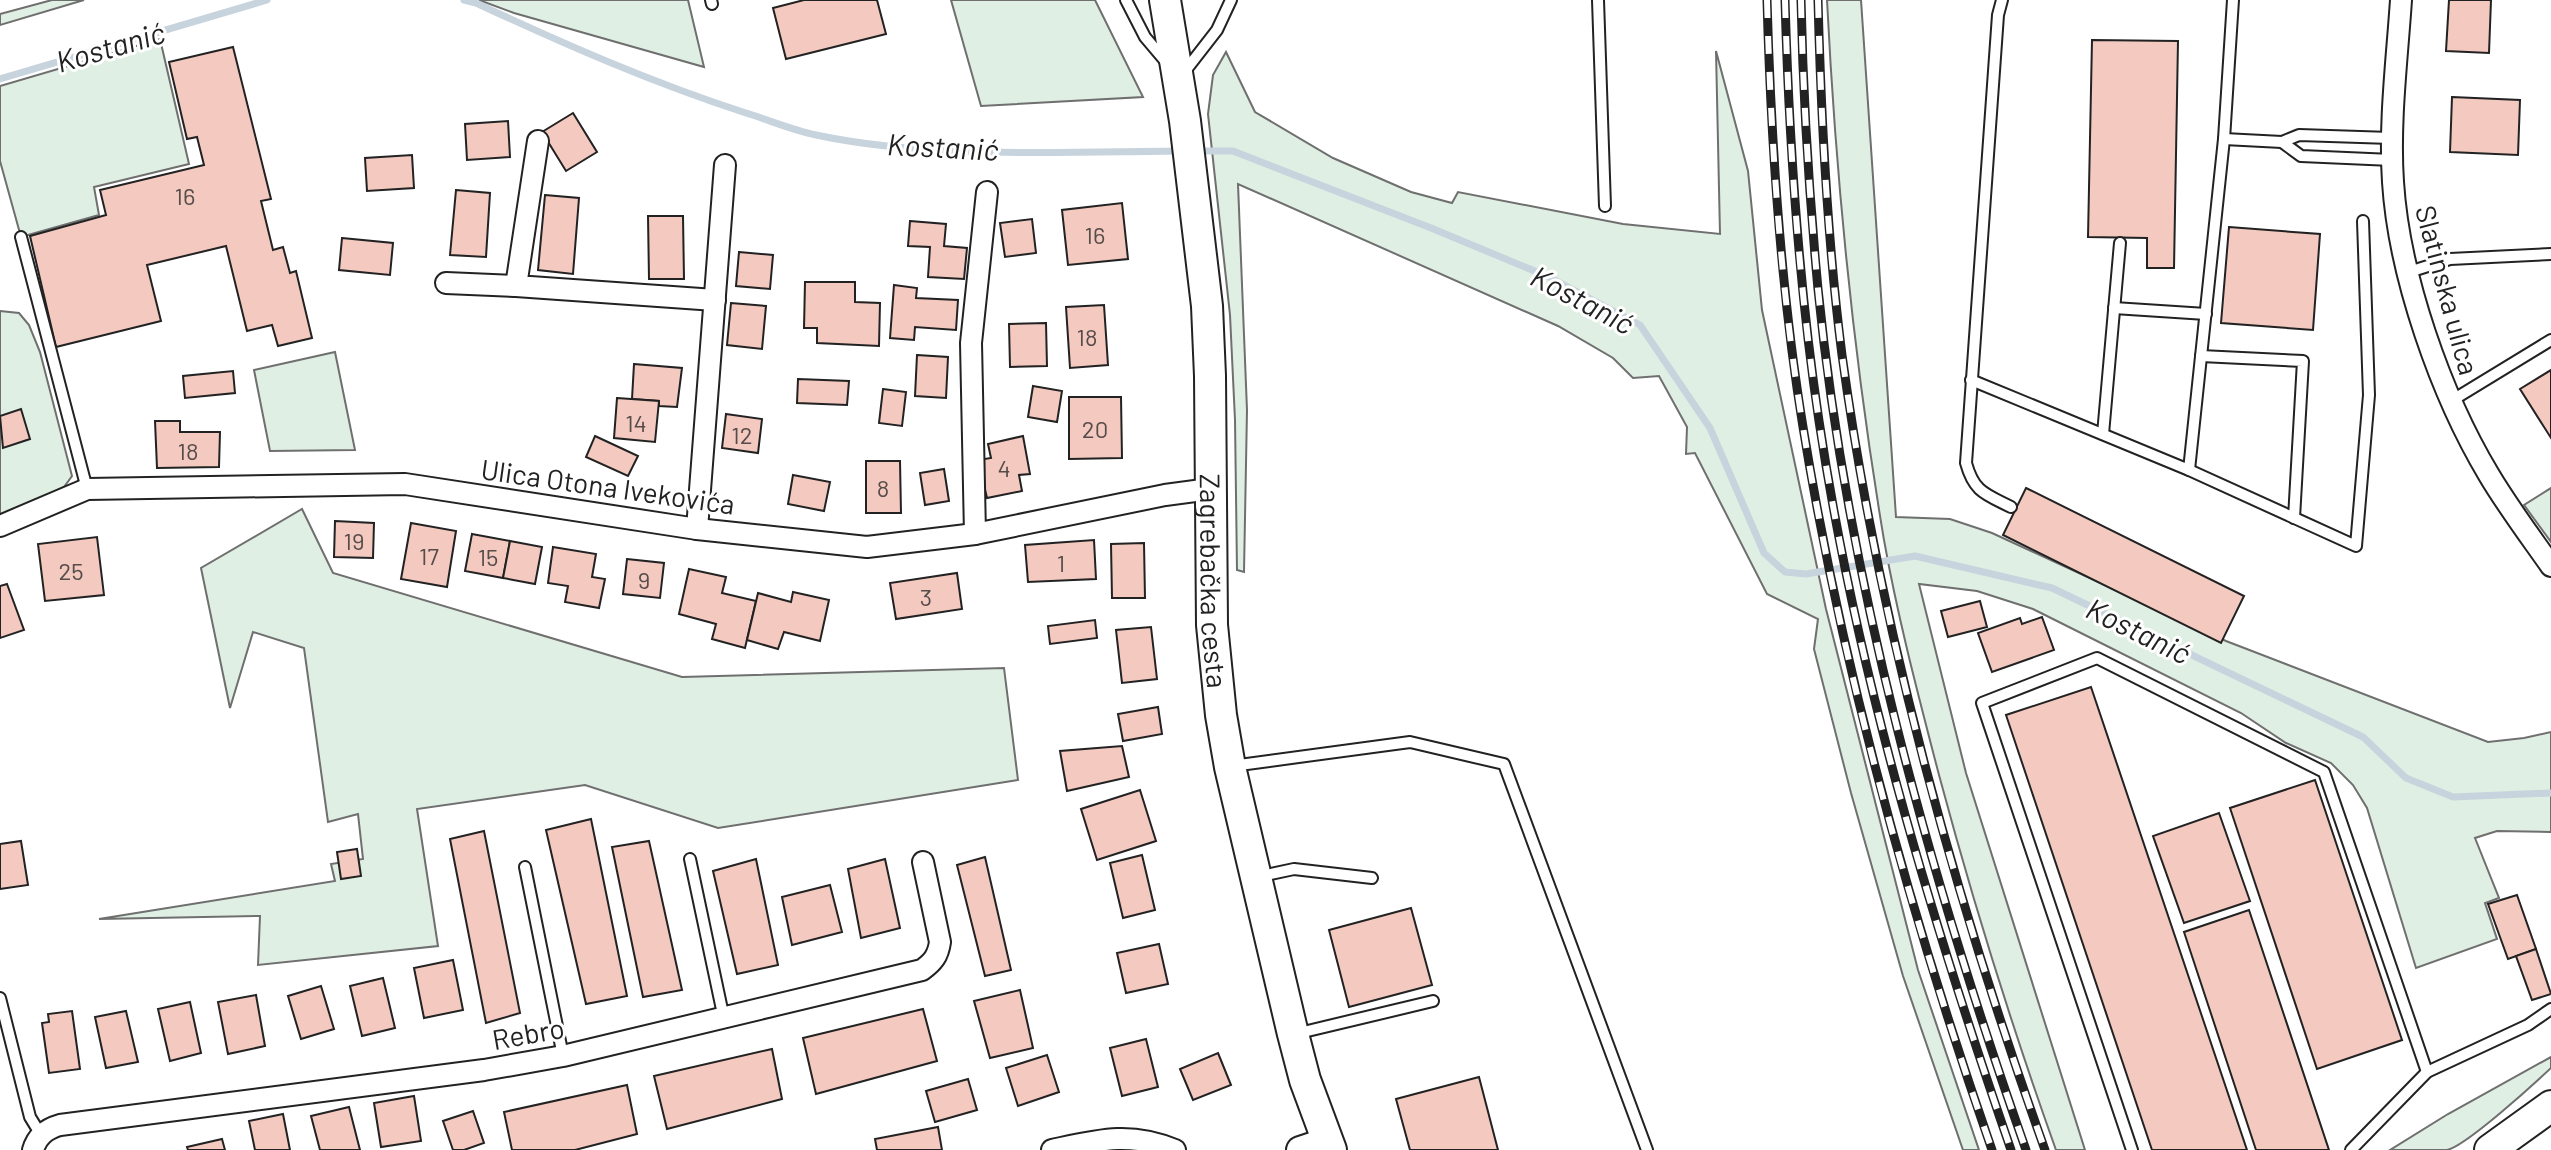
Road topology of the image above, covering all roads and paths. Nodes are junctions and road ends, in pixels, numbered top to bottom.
1 (1126, 0) edge
2 (1165, 0) edge
3 (1231, 0) edge
4 (1598, 0) edge
5 (2002, 0) edge
6 (2233, 0) edge
7 (2401, 0) edge
8 (1180, 79) junction
9 (2391, 138) junction
10 (2224, 139) junction
11 (538, 141) dead end
12 (2282, 142) junction
13 (2392, 160) junction
14 (725, 165) dead end
15 (987, 192) dead end
16 (1605, 206) dead end
17 (2363, 221) dead end
18 (21, 237) dead end
19 (2120, 243) dead end
20 (2551, 254) edge
21 (2409, 272) junction
22 (446, 283) dead end
23 (516, 286) junction
24 (715, 300) junction
25 (2114, 308) junction
26 (2206, 314) junction
27 (2551, 340) edge
28 (2201, 356) junction
29 (1971, 380) junction
30 (2451, 401) junction
31 (2103, 434) junction
32 (2189, 470) junction
33 (87, 489) junction
34 (1210, 489) junction
35 (2011, 507) dead end
36 (2294, 518) junction
37 (0, 526) edge
38 (697, 529) junction
39 (975, 534) junction
40 (2551, 566) edge
41 (1230, 767) junction
42 (690, 859) dead end
43 (923, 862) dead end
44 (525, 867) dead end
45 (1256, 878) junction
46 (1372, 878) dead end
47 (0, 998) edge
48 (1433, 1001) dead end
49 (2551, 1009) edge
50 (724, 1019) junction
51 (1293, 1034) junction
52 (563, 1056) junction
53 (2427, 1072) junction
54 (2551, 1106) edge
55 (37, 1142) edge
56 (1319, 1147) edge
57 (1052, 1150) edge
58 (1175, 1150) edge
59 (1647, 1150) edge
60 (2132, 1150) edge
61 (2351, 1150) edge
62 (2490, 1150) edge

1 - 8 lane
2 - 8 main road, Zagrebačka cesta
3 - 8 lane
4 - 16 lane
5 - 29 lane
6 - 10 lane
7 - 9 street, Slatinska ulica
8 - 34 main road, Zagrebačka cesta
9 - 12 lane
9 - 13 street, Slatinska ulica
10 - 12 lane
10 - 26 lane
11 - 23 street
12 - 13 lane
13 - 21 street, Slatinska ulica
14 - 24 street
15 - 39 street
17 - 36 lane
18 - 33 lane
19 - 25 lane
20 - 21 lane
21 - 30 street, Slatinska ulica
22 - 23 street
23 - 24 street
24 - 38 street
25 - 26 lane
25 - 31 lane
26 - 28 lane
27 - 30 lane
28 - 32 lane
28 - 36 lane
29 - 31 lane
29 - 35 lane
30 - 40 street, Slatinska ulica
31 - 32 lane
32 - 36 lane
33 - 37 street, Ulica Otona Ivekovića
33 - 38 street, Ulica Otona Ivekovića
34 - 39 street, Ulica Otona Ivekovića
34 - 41 main road, Zagrebačka cesta
38 - 39 street, Ulica Otona Ivekovića
41 - 45 main road, Zagrebačka cesta
41 - 59 lane
42 - 50 lane
43 - 50 street, Rebro
44 - 52 lane
45 - 46 lane
45 - 51 main road, Zagrebačka cesta
47 - 55 lane
48 - 51 lane
49 - 53 lane
50 - 52 street, Rebro
51 - 56 main road, Zagrebačka cesta
52 - 55 street, Rebro
53 - 60 lane
53 - 61 lane
54 - 62 main road
57 - 58 street

